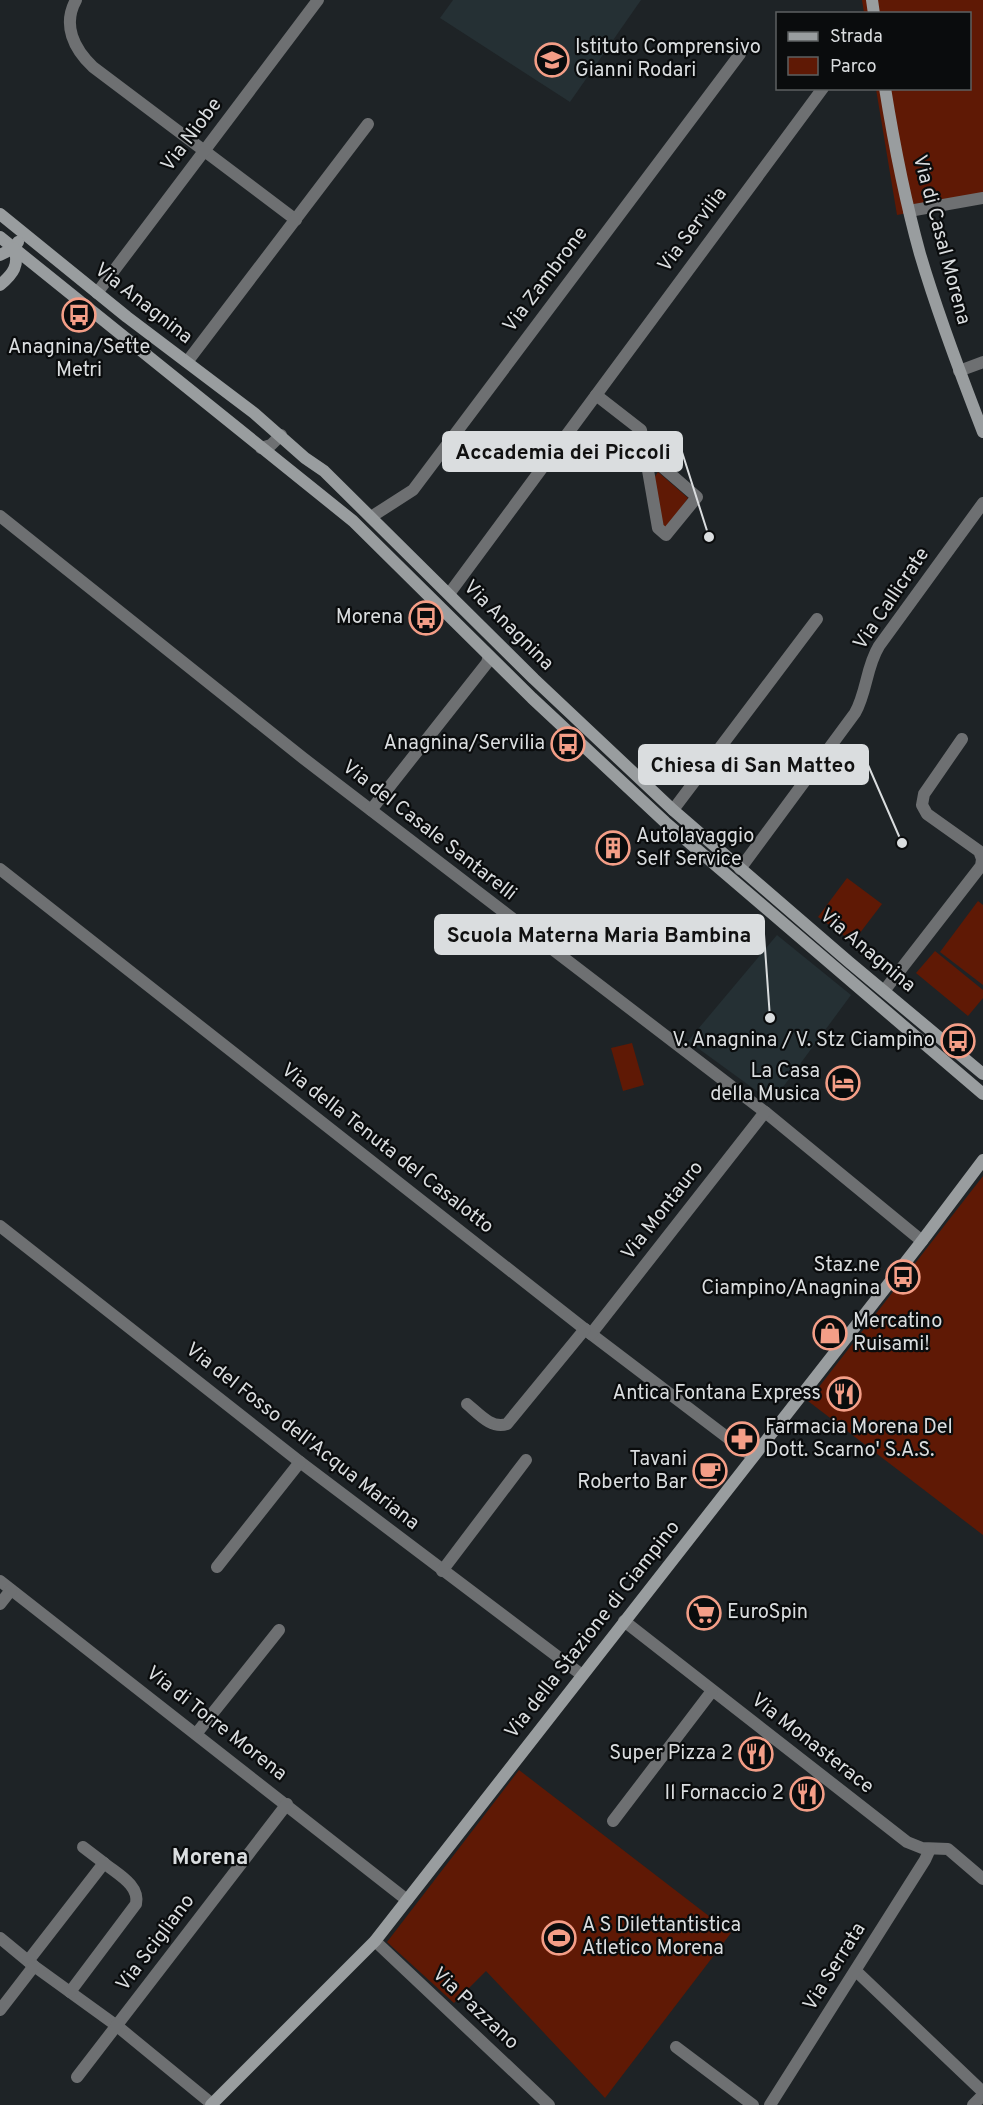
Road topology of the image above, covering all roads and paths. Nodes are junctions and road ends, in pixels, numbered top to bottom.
1 (76, 0) edge
2 (318, 0) edge
3 (740, 54) dead end
4 (822, 90) edge
5 (885, 90) edge
6 (368, 124) dead end
7 (204, 152) junction
8 (983, 198) edge
9 (909, 211) junction
10 (0, 214) edge
11 (296, 220) junction
12 (24, 234) junction
13 (0, 237) edge
14 (14, 248) junction
15 (0, 255) edge
16 (0, 285) edge
17 (97, 293) junction
18 (187, 362) junction
19 (983, 362) edge
20 (959, 371) junction
21 (596, 395) junction
22 (983, 432) edge
23 (281, 435) junction
24 (261, 448) junction
25 (645, 452) junction
26 (983, 503) edge
27 (0, 516) edge
28 (371, 517) junction
29 (449, 594) junction
30 (817, 619) dead end
31 (489, 656) junction
32 (962, 740) dead end
33 (371, 810) junction
34 (673, 810) junction
35 (0, 869) edge
36 (740, 869) junction
37 (884, 991) junction
38 (983, 1074) edge
39 (983, 1094) edge
40 (765, 1112) junction
41 (983, 1160) edge
42 (0, 1226) edge
43 (922, 1240) junction
44 (588, 1332) junction
45 (466, 1404) dead end
46 (753, 1457) junction
47 (526, 1460) dead end
48 (300, 1462) junction
49 (217, 1567) dead end
50 (442, 1571) junction
51 (0, 1581) edge
52 (12, 1590) junction
53 (0, 1604) edge
54 (624, 1622) junction
55 (279, 1630) dead end
56 (582, 1675) junction
57 (712, 1691) junction
58 (196, 1734) junction
59 (287, 1804) junction
60 (613, 1821) dead end
61 (83, 1847) dead end
62 (930, 1849) junction
63 (104, 1863) junction
64 (983, 1879) edge
65 (407, 1900) junction
66 (0, 1938) edge
67 (375, 1941) junction
68 (31, 1963) junction
69 (856, 1971) junction
70 (70, 1992) junction
71 (0, 2010) edge
72 (117, 2026) junction
73 (676, 2047) dead end
74 (77, 2077) dead end
75 (983, 2094) edge
76 (211, 2105) edge
77 (549, 2105) edge
78 (753, 2105) edge
79 (770, 2105) edge
80 (974, 2105) edge

1 - 7 street
2 - 7 street, Via Niobe
3 - 28 street, Via Zambrone
4 - 21 street, Via Servilia
5 - 9 main road, Via di Casal Morena
6 - 11 street
7 - 11 street
7 - 17 street, Via Niobe
8 - 9 street
9 - 20 main road, Via di Casal Morena
10 - 12 main road, Via Anagnina
11 - 18 street
12 - 14 main road
12 - 17 main road, Via Anagnina
13 - 14 main road, Via Anagnina
14 - 15 main road
14 - 16 main road
14 - 24 main road, Via Anagnina
17 - 18 main road, Via Anagnina
18 - 23 main road, Via Anagnina
19 - 20 street
20 - 22 main road, Via di Casal Morena
21 - 25 street
21 - 29 street, Via Servilia
23 - 24 street
23 - 28 main road, Via Anagnina
24 - 31 main road, Via Anagnina
25 - 25 street
26 - 36 street, Via Callicrate
27 - 33 street, Via del Casale Santarelli
28 - 29 main road, Via Anagnina
29 - 34 main road, Via Anagnina
30 - 34 street
31 - 33 street
31 - 39 main road, Via Anagnina
32 - 37 street
33 - 40 street, Via del Casale Santarelli
34 - 36 main road, Via Anagnina
35 - 44 street, Via della Tenuta del Casalotto
36 - 37 main road, Via Anagnina
37 - 38 main road, Via Anagnina
40 - 43 street, Via del Casale Santarelli
40 - 44 street, Via Montauro
41 - 43 main road, Via della Stazione di Ciampino
42 - 48 street, Via del Fosso dell'Acqua Mariana
43 - 46 main road, Via della Stazione di Ciampino
44 - 45 street, Via Montauro
44 - 46 street, Via della Tenuta del Casalotto
46 - 54 main road, Via della Stazione di Ciampino
47 - 50 street
48 - 49 street
48 - 50 street, Via del Fosso dell'Acqua Mariana
50 - 56 street, Via del Fosso dell'Acqua Mariana
51 - 52 street, Via di Torre Morena
52 - 53 street
52 - 58 street, Via di Torre Morena
54 - 56 main road, Via della Stazione di Ciampino
54 - 57 street, Via Monasterace
55 - 58 street
56 - 65 main road, Via della Stazione di Ciampino
57 - 60 street
57 - 62 street, Via Monasterace
58 - 59 street, Via di Torre Morena
59 - 65 street, Via di Torre Morena
59 - 72 street, Via Scigliano
61 - 63 street
62 - 64 street, Via Monasterace
62 - 69 street, Via Serrata
63 - 68 street
63 - 70 street
65 - 67 main road, Via della Stazione di Ciampino
66 - 68 street
67 - 76 main road, Via della Stazione di Ciampino
67 - 77 street, Via Pazzano
68 - 70 street
68 - 71 street
69 - 75 street
69 - 79 street, Via Serrata
70 - 72 street
72 - 74 street, Via Scigliano
72 - 76 street
73 - 78 street
75 - 80 street

